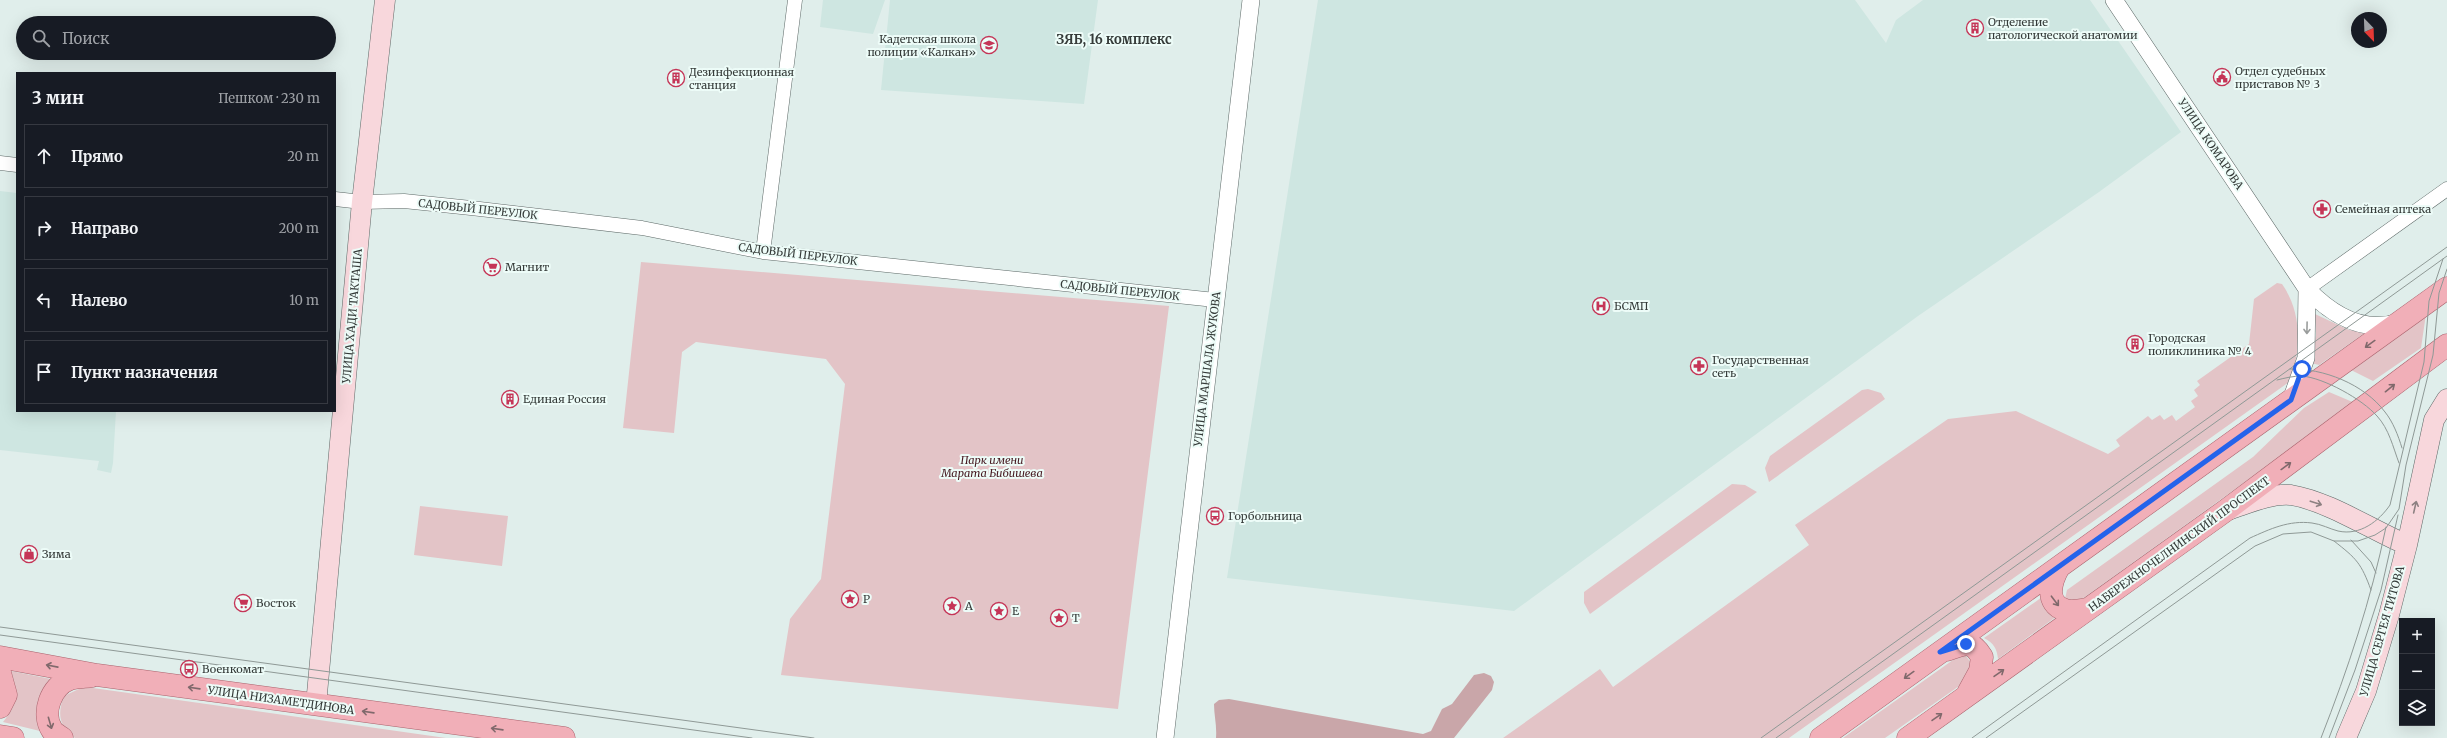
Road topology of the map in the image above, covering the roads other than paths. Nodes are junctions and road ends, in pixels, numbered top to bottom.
1 (385, 0) edge
2 (795, 0) edge
3 (1251, 0) edge
4 (2114, 0) edge
5 (0, 163) edge
6 (16, 165) edge
7 (2447, 189) edge
8 (336, 199) edge
9 (362, 202) junction
10 (763, 252) junction
11 (2447, 288) edge
12 (2307, 289) junction
13 (1215, 300) junction
14 (2401, 321) junction
15 (2444, 349) edge
16 (2447, 399) edge
17 (2291, 400) junction
18 (2225, 511) junction
19 (2407, 545) junction
20 (2059, 567) junction
21 (2088, 609) junction
22 (1940, 652) junction
23 (0, 657) edge
24 (0, 673) edge
25 (97, 675) junction
26 (1967, 696) junction
27 (316, 705) junction
28 (0, 707) edge
29 (0, 736) edge
30 (14, 738) edge
31 (62, 738) edge
32 (564, 738) edge
33 (1165, 738) edge
34 (1821, 738) edge
35 (1908, 738) edge
36 (2346, 738) edge

1 - 9 main road, УЛИЦА ХАДИ ТАКТАША
2 - 10 street
3 - 13 street, УЛИЦА МАРШАЛА ЖУКОВА
4 - 12 street, УЛИЦА КОМАРОВА
5 - 6 street
7 - 12 street
8 - 9 street, САДОВЫЙ ПЕРЕУЛОК
9 - 10 street, САДОВЫЙ ПЕРЕУЛОК
9 - 27 main road, УЛИЦА ХАДИ ТАКТАША
10 - 13 street, САДОВЫЙ ПЕРЕУЛОК
11 - 14 main road
12 - 14 street, УЛИЦА КОМАРОВА
12 -> 17 street
13 - 33 street, УЛИЦА МАРШАЛА ЖУКОВА
14 -> 17 main road
18 -> 15 main road, НАБЕРЕЖНОЧЕЛНИНСКИЙ ПРОСПЕКТ
19 -> 16 main road, УЛИЦА СЕРГЕЯ ТИТОВА
17 - 20 main road
18 -> 19 main road
18 - 21 main road, НАБЕРЕЖНОЧЕЛНИНСКИЙ ПРОСПЕКТ
19 - 36 main road, УЛИЦА СЕРГЕЯ ТИТОВА
20 -> 21 main road
20 - 22 main road
26 -> 21 main road, НАБЕРЕЖНОЧЕЛНИНСКИЙ ПРОСПЕКТ
22 - 26 main road
22 -> 34 main road
25 -> 23 main road, УЛИЦА НИЗАМЕТДИНОВА
24 - 28 main road
27 -> 25 main road, УЛИЦА НИЗАМЕТДИНОВА
25 -> 31 main road
35 -> 26 main road, НАБЕРЕЖНОЧЕЛНИНСКИЙ ПРОСПЕКТ
32 -> 27 main road, УЛИЦА НИЗАМЕТДИНОВА
29 - 30 main road

